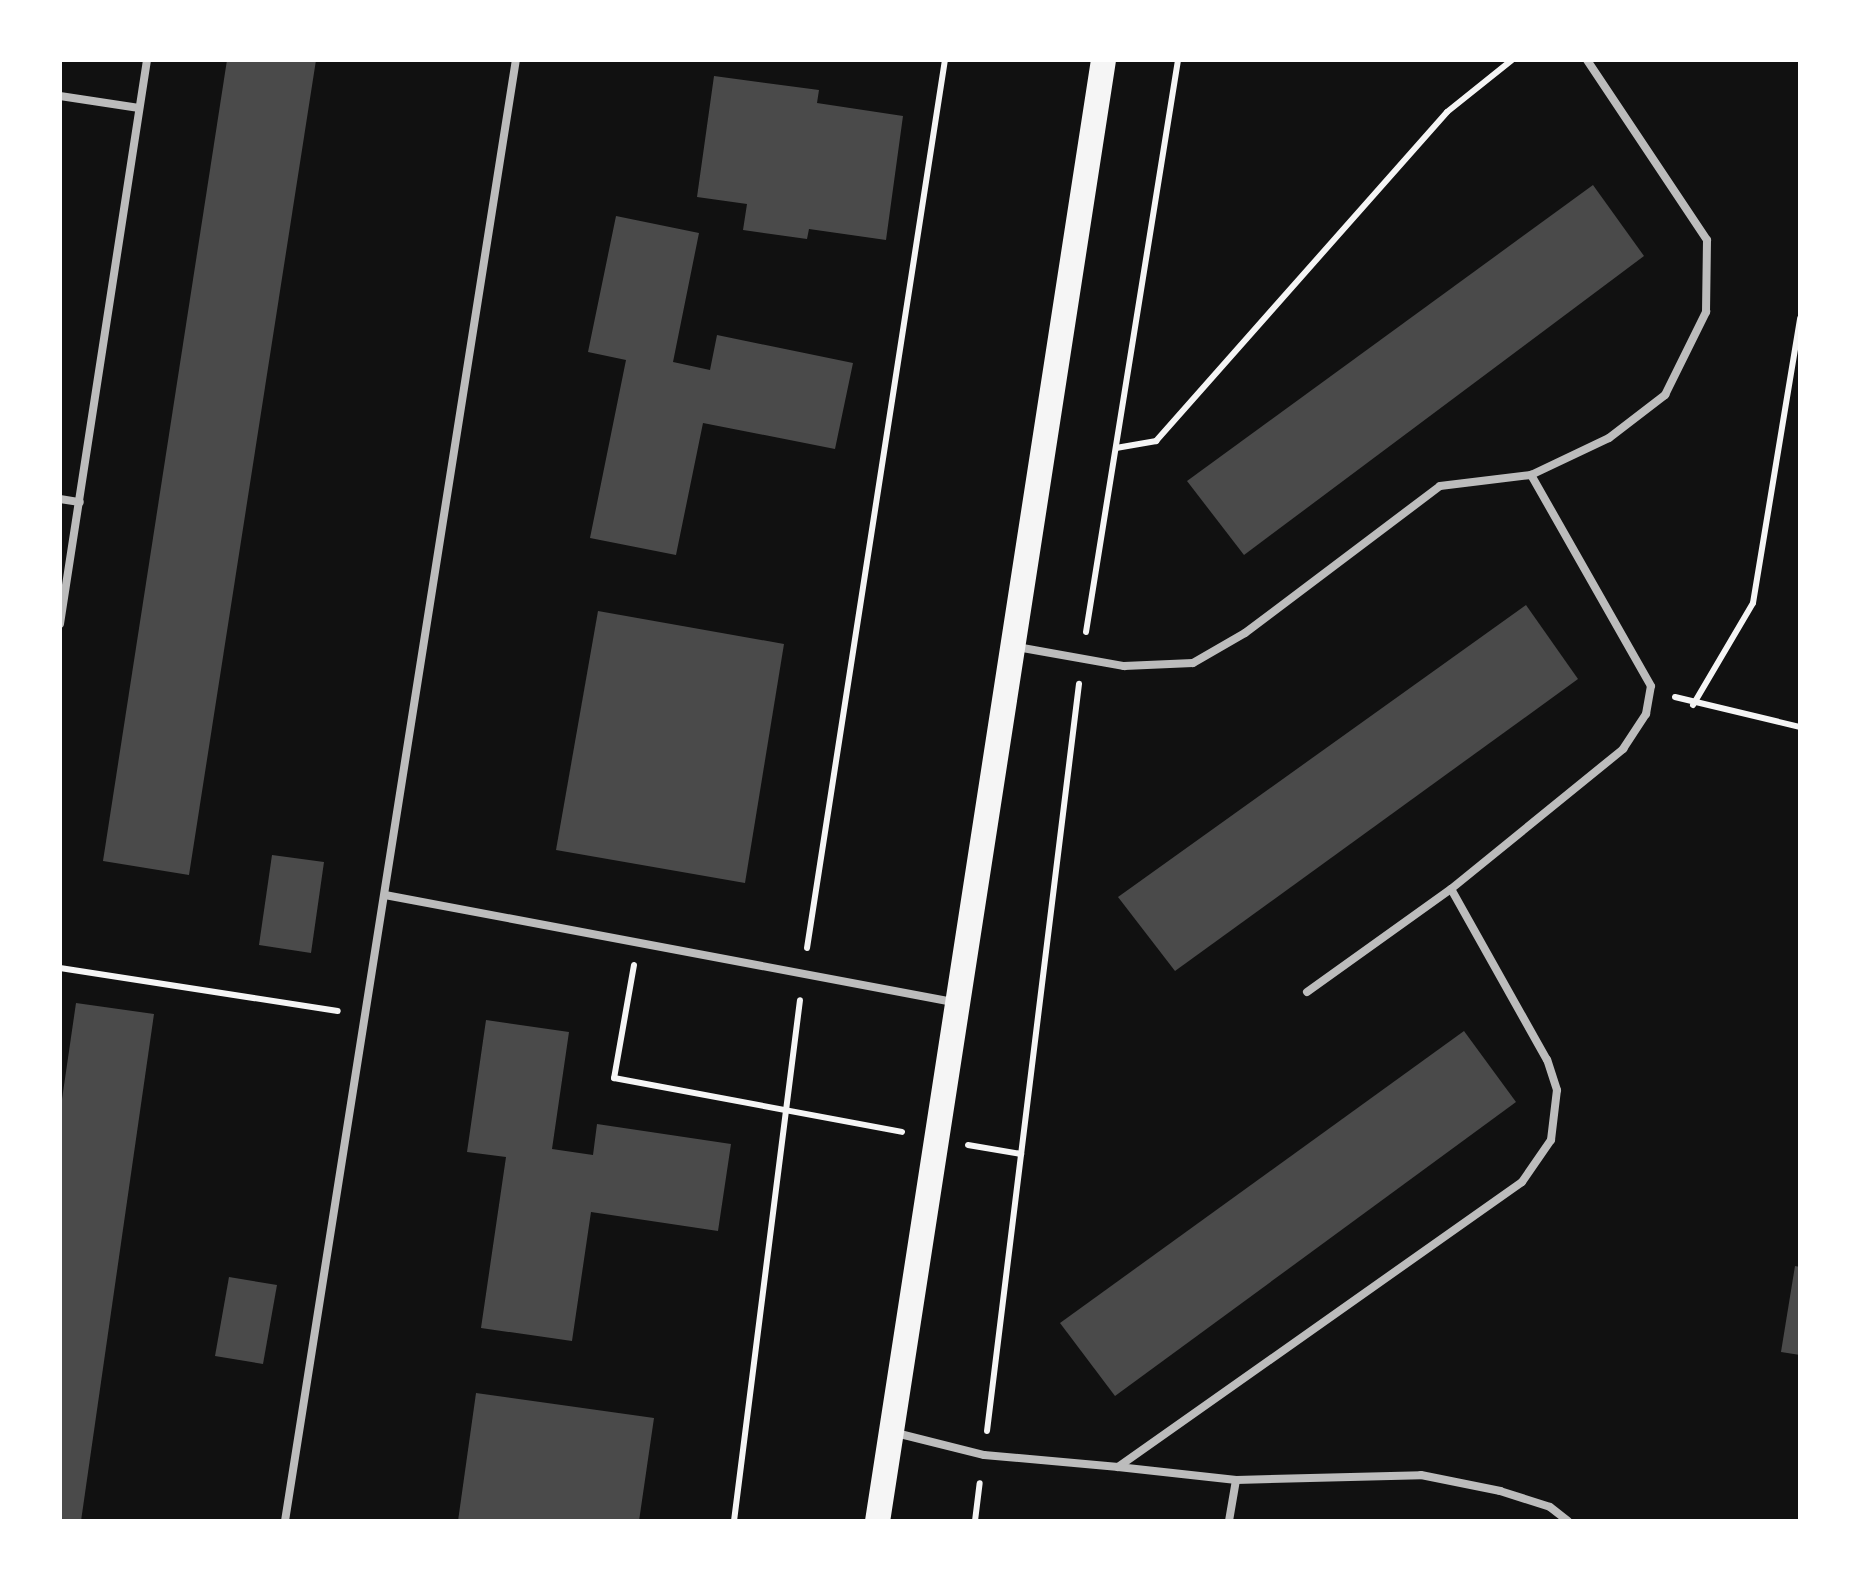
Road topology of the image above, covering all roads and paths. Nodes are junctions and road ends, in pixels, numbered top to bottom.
1 (147, 60) edge
2 (516, 60) edge
3 (945, 60) edge
4 (1103, 60) edge
5 (1178, 60) edge
6 (1512, 60) edge
7 (1586, 60) edge
8 (60, 96) edge
9 (140, 108) junction
10 (1800, 318) edge
11 (1116, 448) junction
12 (1531, 475) junction
13 (60, 499) edge
14 (80, 502) junction
15 (60, 624) edge
16 (1012, 646) junction
17 (1082, 658) junction
18 (1651, 686) junction
19 (1693, 704) junction
20 (1800, 727) edge
21 (1451, 889) junction
22 (385, 894) junction
23 (638, 944) junction
24 (60, 968) edge
25 (803, 976) junction
26 (1306, 992) dead end
27 (958, 1003) junction
28 (364, 1014) junction
29 (788, 1109) junction
30 (936, 1139) junction
31 (1021, 1154) junction
32 (891, 1432) junction
33 (984, 1456) junction
34 (1118, 1467) junction
35 (1236, 1480) junction
36 (285, 1521) edge
37 (734, 1521) edge
38 (878, 1521) edge
39 (974, 1521) edge
40 (1229, 1521) edge
41 (1568, 1521) edge

1 - 9 lane
2 - 22 lane
3 - 25 path
4 - 16 main road
5 - 11 path
6 - 11 path
7 - 12 lane
8 - 9 lane
9 - 14 lane
10 - 19 path
11 - 17 path
12 - 17 lane
12 - 18 lane
13 - 14 lane
14 - 15 lane
16 - 17 lane
16 - 27 main road
17 - 31 path
18 - 19 path
18 - 21 lane
19 - 20 path
21 - 26 lane
21 - 34 lane
22 - 23 lane
22 - 28 lane
23 - 25 lane
23 - 29 path
24 - 28 path
25 - 27 lane
25 - 29 path
27 - 30 main road
28 - 36 lane
29 - 30 path
29 - 37 path
30 - 31 path
30 - 32 main road
31 - 33 path
32 - 33 lane
32 - 38 main road
33 - 34 lane
33 - 39 path
34 - 35 lane
35 - 40 lane
35 - 41 lane

